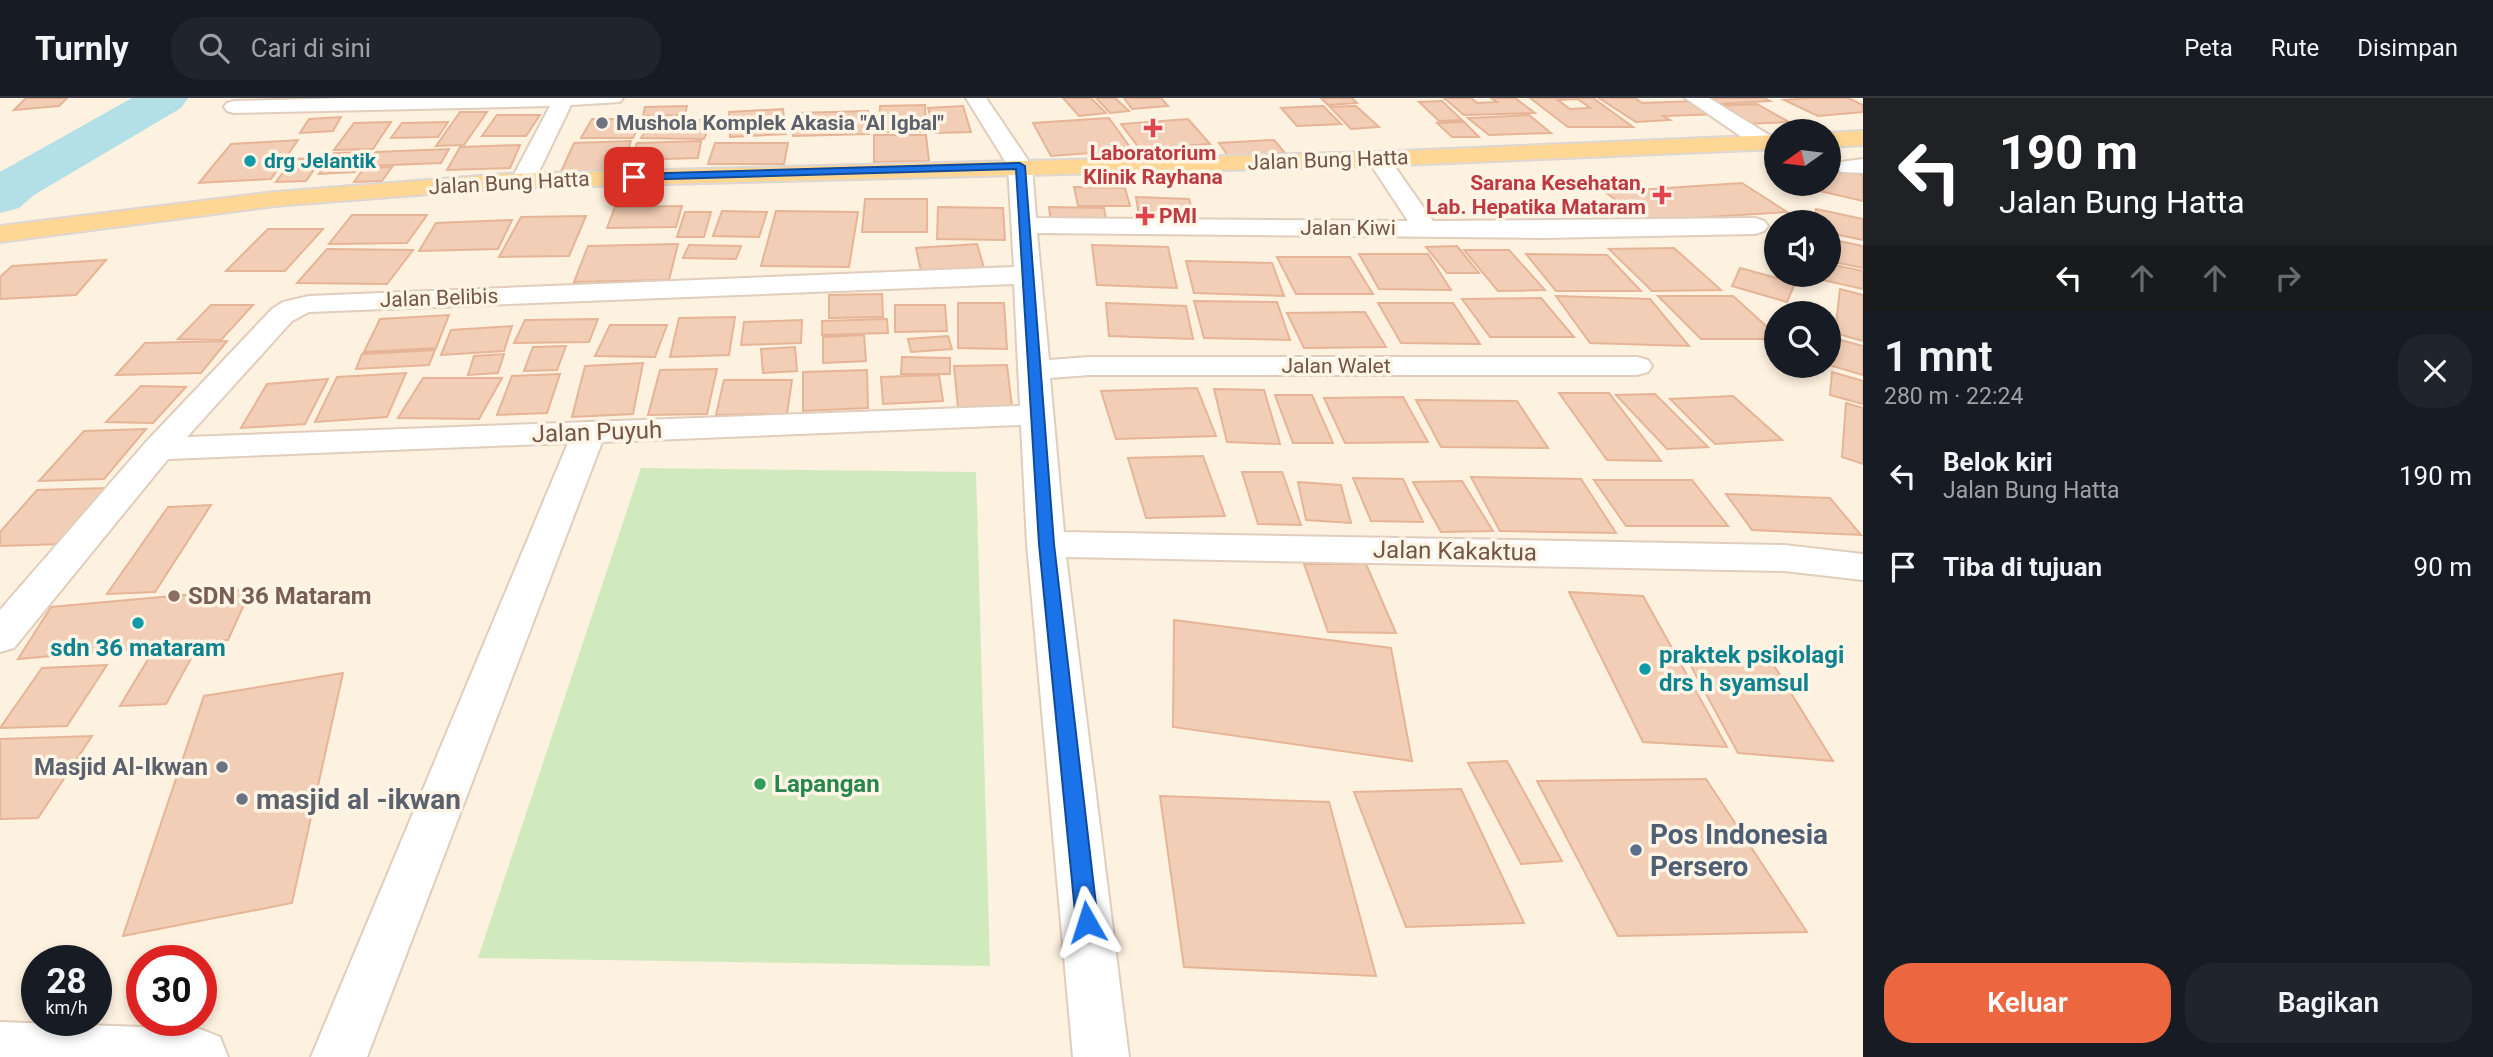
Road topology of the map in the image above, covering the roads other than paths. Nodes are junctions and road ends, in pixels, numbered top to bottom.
1 (586, 98) edge
2 (613, 98) edge
3 (976, 98) edge
4 (1695, 98) edge
5 (462, 100) edge
6 (563, 100) edge
7 (338, 101) edge
8 (234, 107) dead end
9 (1764, 138) edge
10 (1863, 138) edge
11 (1841, 139) edge
12 (1764, 142) edge
13 (1378, 159) junction
14 (1020, 166) junction
15 (523, 180) junction
16 (1024, 226) junction
17 (1755, 226) dead end
18 (1426, 229) junction
19 (0, 234) edge
20 (1027, 275) junction
21 (1637, 366) dead end
22 (1036, 370) junction
23 (1036, 415) junction
24 (589, 432) junction
25 (158, 449) junction
26 (1046, 544) junction
27 (1863, 568) edge
28 (0, 637) edge
29 (0, 1050) edge
30 (200, 1057) edge
31 (339, 1057) edge
32 (1101, 1057) edge

1 - 2 street
1 - 6 street
3 - 14 street
4 - 9 street
5 - 6 street
5 - 7 street
6 - 15 street
7 - 8 street
10 - 11 main road
12 - 13 main road, Jalan Bung Hatta
13 - 14 main road, Jalan Bung Hatta
13 - 18 street
14 - 15 main road, Jalan Bung Hatta
14 - 16 street
15 - 19 main road, Jalan Bung Hatta
16 - 18 street, Jalan Kiwi
16 - 20 street
17 - 18 street, Jalan Kiwi
20 - 22 street
20 - 25 street, Jalan Belibis
21 - 22 street, Jalan Walet
22 - 23 street
23 - 24 street, Jalan Puyuh
23 - 26 street
24 - 25 street, Jalan Puyuh
24 - 31 street
25 - 28 street, Jalan Belibis
26 - 27 street, Jalan Kakaktua
26 - 32 street
29 - 30 street

